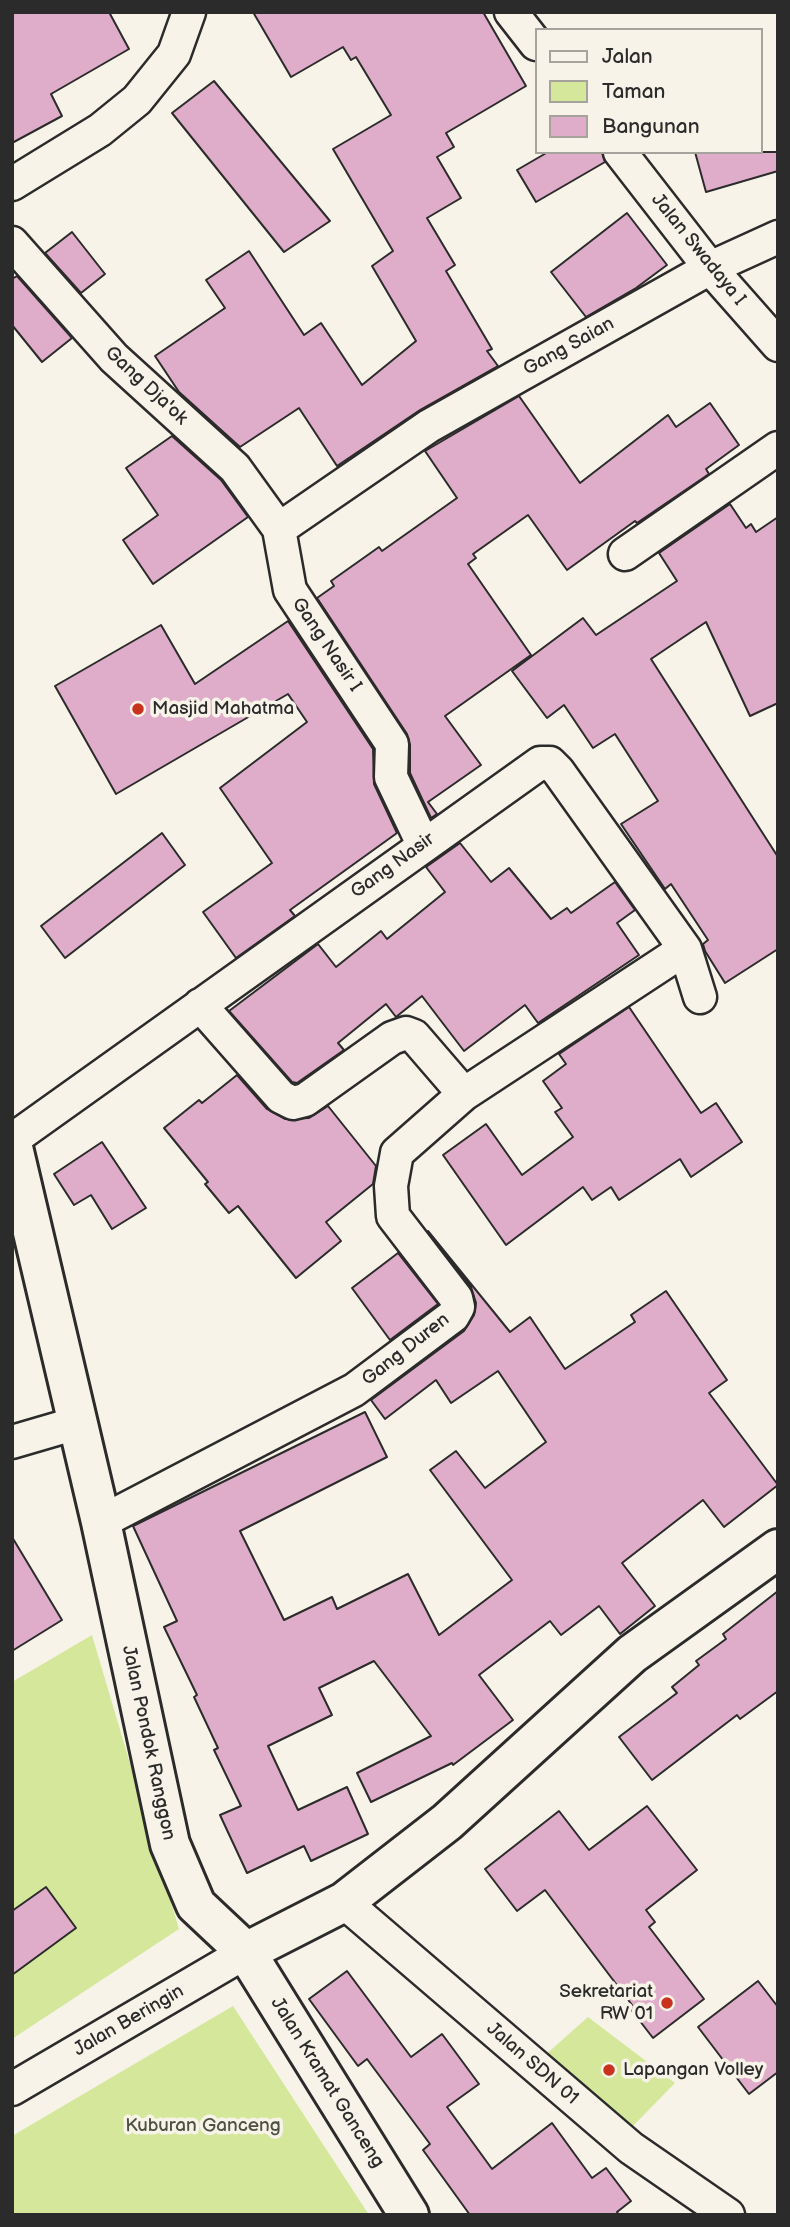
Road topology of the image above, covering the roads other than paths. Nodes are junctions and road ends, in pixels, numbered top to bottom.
1 (189, 12) edge
2 (512, 12) edge
3 (534, 41) edge
4 (622, 154) edge
5 (12, 184) edge
6 (778, 237) edge
7 (12, 243) edge
8 (710, 268) junction
9 (778, 345) edge
10 (778, 448) edge
11 (279, 529) junction
12 (625, 554) dead end
13 (423, 844) junction
14 (685, 949) junction
15 (701, 997) dead end
16 (200, 1005) junction
17 (464, 1094) junction
18 (12, 1142) edge
19 (19, 1207) edge
20 (77, 1423) junction
21 (12, 1442) edge
22 (101, 1522) junction
23 (778, 1549) edge
24 (344, 1902) junction
25 (246, 1952) junction
26 (12, 2089) edge
27 (408, 2215) edge
28 (728, 2215) edge

1 - 5 street
2 - 3 street
4 - 8 street, Jalan Swadaya I
6 - 8 street, Gang Saian
7 - 11 street, Gang Dja'ok
8 - 9 street, Jalan Swadaya I
8 - 11 street, Gang Saian
10 - 12 street
11 - 13 street, Gang Nasir I
13 - 14 street, Gang Nasir
13 - 16 street, Gang Nasir
14 - 15 street, Gang Nasir
14 - 17 street, Gang Duren
16 - 17 street
16 - 18 street, Gang Nasir
17 - 22 street, Gang Duren
18 - 19 street, Jalan Pondok Ranggon
19 - 20 street, Jalan Pondok Ranggon
20 - 21 street
20 - 22 street, Jalan Pondok Ranggon
22 - 25 street, Jalan Pondok Ranggon
23 - 24 street
24 - 25 street
24 - 28 street, Jalan SDN 01
25 - 26 street, Jalan Beringin
25 - 27 street, Jalan Kramat Ganceng

